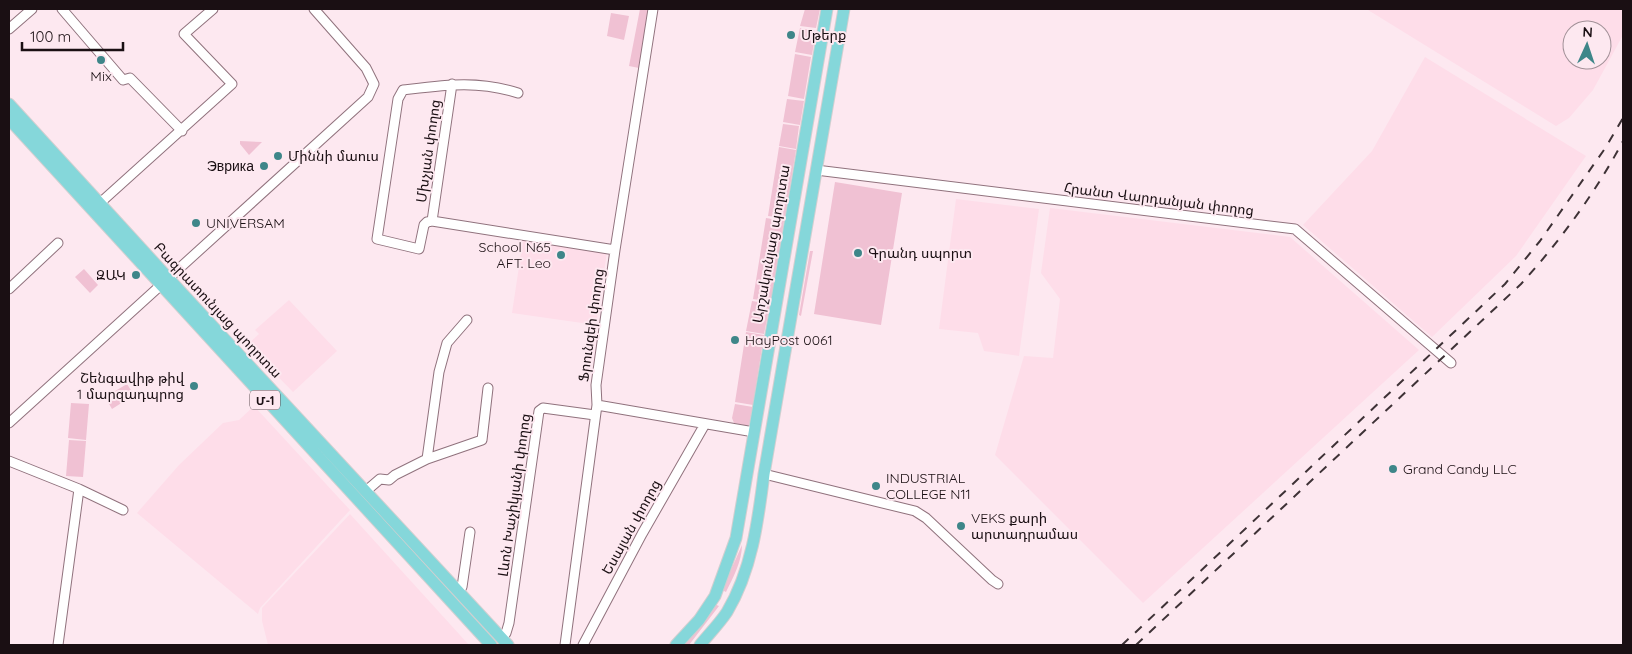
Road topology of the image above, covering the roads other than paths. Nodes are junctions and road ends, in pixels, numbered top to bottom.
1 (32, 9) edge
2 (62, 9) edge
3 (213, 9) edge
4 (314, 9) edge
5 (653, 9) edge
6 (827, 9) edge
7 (844, 9) edge
8 (9, 29) edge
9 (452, 84) junction
10 (518, 93) dead end
11 (9, 104) edge
12 (9, 119) edge
13 (182, 131) junction
14 (799, 167) junction
15 (816, 170) junction
16 (100, 203) junction
17 (432, 221) junction
18 (58, 243) dead end
19 (615, 250) junction
20 (164, 282) junction
21 (9, 289) edge
22 (466, 320) dead end
23 (1451, 363) dead end
24 (488, 388) dead end
25 (596, 410) junction
26 (9, 423) edge
27 (705, 424) junction
28 (754, 432) junction
29 (427, 459) junction
30 (9, 461) edge
31 (748, 470) junction
32 (764, 474) junction
33 (79, 489) junction
34 (366, 491) junction
35 (123, 510) dead end
36 (470, 532) dead end
37 (998, 584) dead end
38 (457, 590) junction
39 (715, 596) junction
40 (730, 606) junction
41 (505, 642) edge
42 (58, 645) edge
43 (491, 645) edge
44 (565, 645) edge
45 (583, 645) edge
46 (676, 645) edge
47 (700, 645) edge

1 - 8 street
2 - 13 street
3 - 13 street
4 - 20 street
5 - 19 street, Ֆրունզեի փողոց
6 - 14 main road, Արշակունյաց պողոտա
7 - 15 main road
9 - 10 street
9 - 17 street, Մխչյան փողոց
9 - 17 street
11 - 16 main road, Բագրատունյաց պողոտա / Մ-1
12 - 20 main road, Բագրատունյաց պողոտա / Մ-1
13 - 16 street
14 - 15 main road
14 - 28 main road, Արշակունյաց պողոտա
15 - 23 street, Հրանտ Վարդանյան փողոց
15 - 32 main road
16 - 20 main road, Բագրատունյաց պողոտա / Մ-1
17 - 19 street
18 - 21 street
19 - 25 street, Ֆրունզեի փողոց
20 - 26 street
20 - 34 main road, Բագրատունյաց պողոտա / Մ-1
20 - 43 main road, Բագրատունյաց պողոտա / Մ-1
22 - 29 street
24 - 29 street
25 - 27 street
25 - 41 street, Լևոն Խաչիկյանի փողոց
25 - 44 street, Ֆրունզեի փողոց
27 - 28 street
27 - 45 street, Եսայան փողոց
28 - 31 main road, Արշակունյաց պողոտա
29 - 34 street
30 - 33 street
31 - 32 main road
31 - 39 main road, Արշակունյաց պողոտա
32 - 37 street
32 - 40 main road
33 - 35 street
33 - 42 street
34 - 38 main road, Բագրատունյաց պողոտա / Մ-1
36 - 38 street
38 - 41 main road, Բագրատունյաց պողոտա / Մ-1
39 - 40 main road
39 - 46 main road, Արշակունյաց պողոտա
40 - 47 main road

